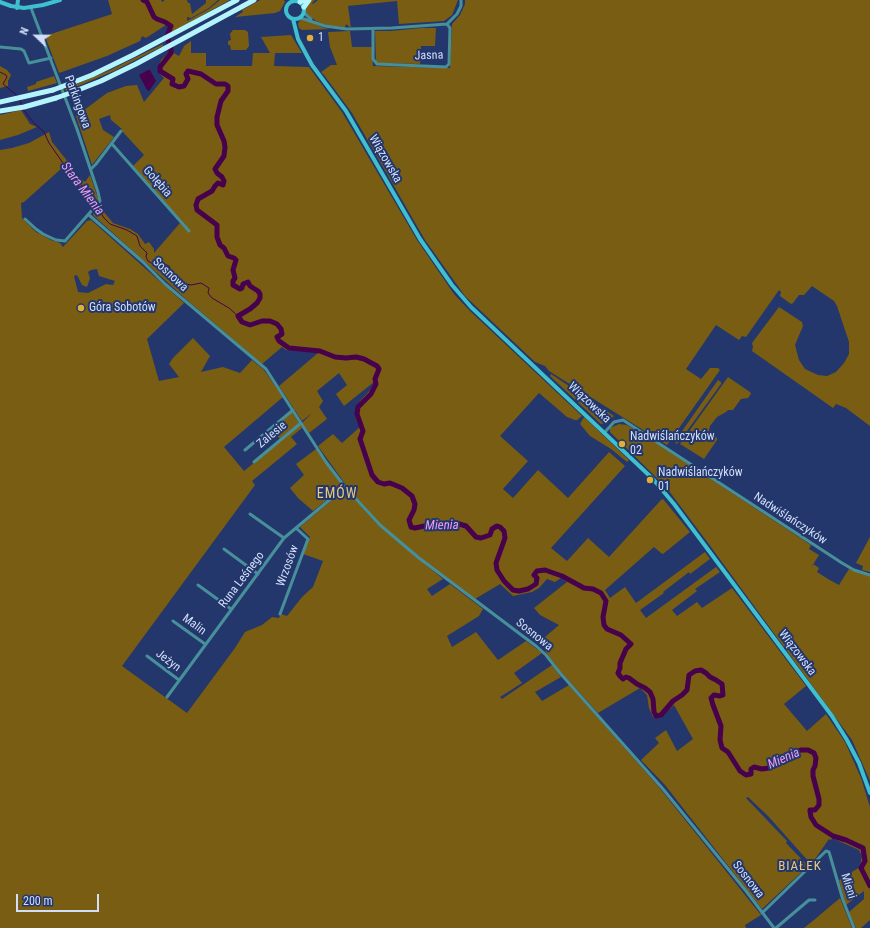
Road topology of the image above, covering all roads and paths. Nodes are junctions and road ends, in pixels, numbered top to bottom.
1 (18, 0) edge
2 (60, 0) edge
3 (237, 0) edge
4 (254, 0) edge
5 (309, 0) edge
6 (461, 0) edge
7 (0, 2) edge
8 (290, 2) edge
9 (302, 3) edge
10 (17, 8) junction
11 (31, 8) junction
12 (304, 13) junction
13 (300, 18) junction
14 (292, 19) junction
15 (318, 24) junction
16 (448, 24) junction
17 (296, 29) junction
18 (373, 29) junction
19 (0, 47) edge
20 (51, 58) junction
21 (0, 102) edge
22 (0, 111) edge
23 (121, 131) dead end
24 (112, 144) junction
25 (91, 169) junction
26 (89, 215) junction
27 (25, 219) dead end
28 (189, 231) dead end
29 (293, 410) junction
30 (301, 423) junction
31 (605, 432) junction
32 (245, 450) dead end
33 (254, 462) dead end
34 (345, 487) junction
35 (250, 514) dead end
36 (296, 528) junction
37 (284, 538) junction
38 (224, 549) dead end
39 (258, 574) junction
40 (870, 575) edge
41 (198, 584) dead end
42 (231, 609) junction
43 (280, 614) dead end
44 (173, 621) dead end
45 (205, 644) junction
46 (147, 656) dead end
47 (179, 680) junction
48 (167, 697) dead end
49 (870, 793) edge
50 (815, 900) dead end
51 (762, 912) junction
52 (775, 928) edge
53 (854, 928) edge

1 - 10 main road
2 - 11 main road
3 - 21 highway, bridge
4 - 22 highway, bridge
5 - 9 highway
6 - 16 street
7 - 10 main road
8 - 9 main road
8 - 14 main road
9 - 12 main road
10 - 11 main road
11 - 20 street, Parkingowa
12 - 13 main road
12 - 15 street
13 - 14 main road
13 - 15 street
13 - 17 main road, Wiązowska
14 - 17 main road, Wiązowska
15 - 18 street
16 - 18 street
16 - 18 street, Jasna
17 - 31 main road, Wiązowska
19 - 20 street
20 - 25 street, Parkingowa
23 - 24 street
24 - 25 street
24 - 28 street, Gołębia
25 - 26 street, Parkingowa
26 - 27 street
26 - 29 street, Sosnowa
29 - 30 street, Sosnowa
29 - 32 street
30 - 33 street, Zalesie
30 - 34 street, Sosnowa
31 - 40 street, Nadwiślańczyków
31 - 49 main road, Wiązowska
34 - 36 street, Runa Leśnego
34 - 51 street, Sosnowa
35 - 37 street
36 - 37 street, Runa Leśnego
36 - 43 street, Wrzosów
37 - 39 street, Runa Leśnego
38 - 39 street
39 - 42 street, Runa Leśnego
41 - 42 street
42 - 45 street, Runa Leśnego
44 - 45 street, Malin
45 - 47 street, Runa Leśnego
46 - 47 street, Jeżyn
47 - 48 street, Runa Leśnego
50 - 52 street
51 - 52 street, Sosnowa
51 - 53 street, Mieni

